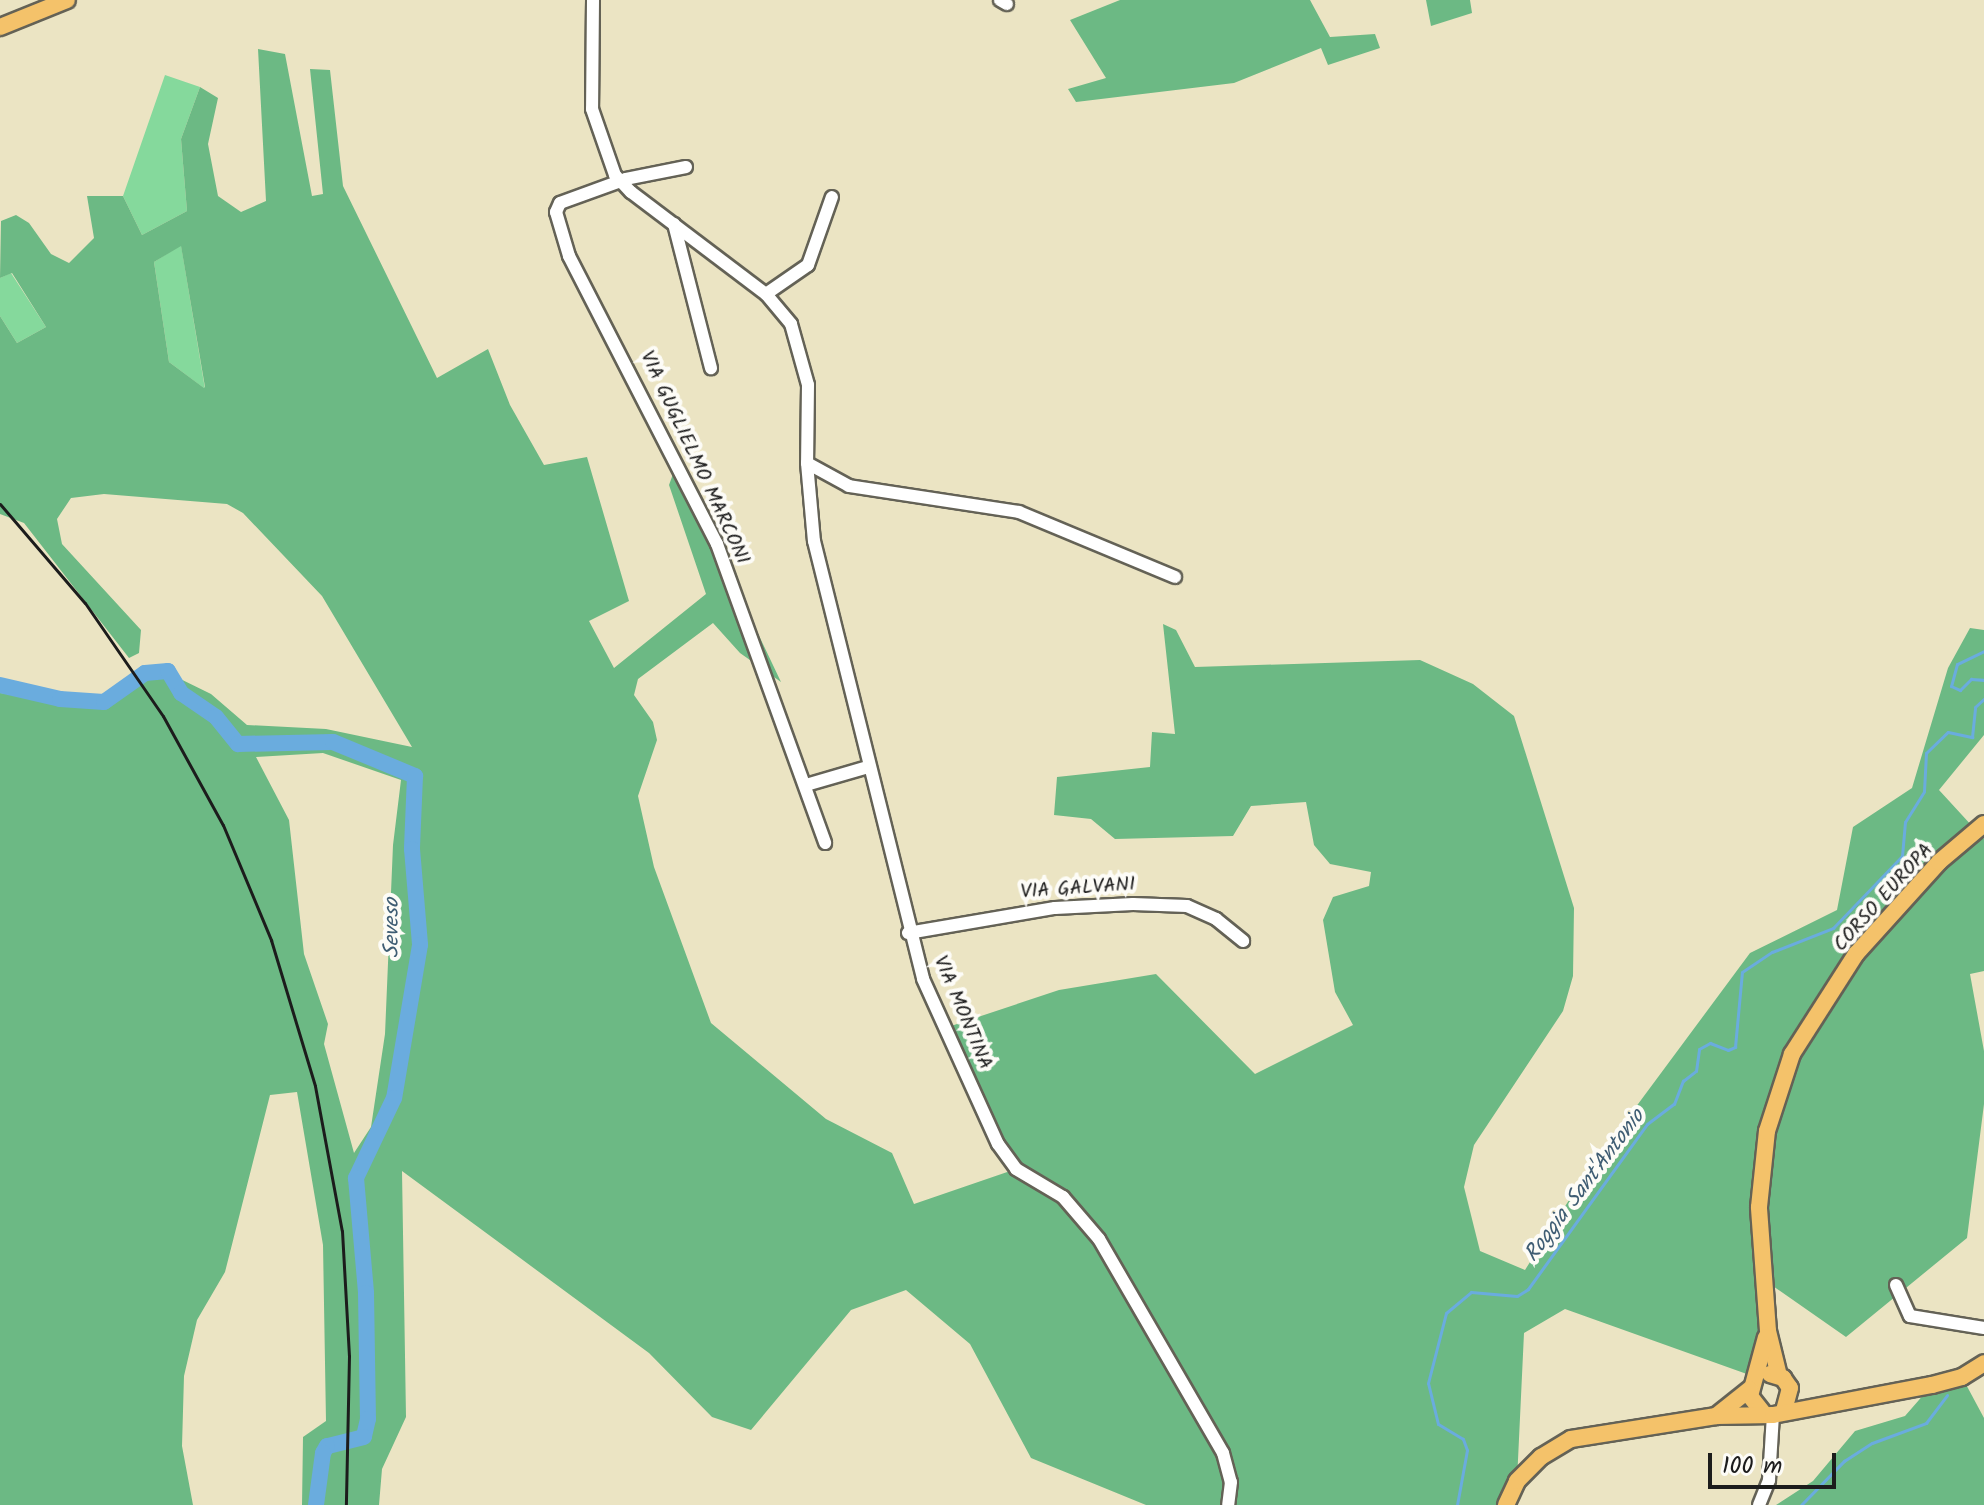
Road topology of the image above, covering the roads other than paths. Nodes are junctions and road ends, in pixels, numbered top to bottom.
1 (67, 0) edge
2 (593, 0) edge
3 (0, 27) edge
4 (686, 167) dead end
5 (621, 183) junction
6 (832, 197) dead end
7 (674, 224) junction
8 (766, 294) junction
9 (711, 368) dead end
10 (807, 463) junction
11 (1175, 577) dead end
12 (868, 767) junction
13 (806, 785) junction
14 (1984, 824) edge
15 (825, 843) dead end
16 (908, 933) junction
17 (1243, 941) dead end
18 (1896, 1285) dead end
19 (1984, 1328) edge
20 (1768, 1331) junction
21 (1984, 1363) edge
22 (1785, 1382) junction
23 (1754, 1384) junction
24 (1820, 1402) junction
25 (1774, 1413) junction
26 (1716, 1416) junction
27 (1228, 1505) edge
28 (1506, 1505) edge
29 (1759, 1505) edge

1 - 3 main road
2 - 5 street
4 - 5 street
5 - 7 street, VIA MONTINA
5 - 13 street, VIA GUGLIELMO MARCONI
6 - 8 street
7 - 8 street, VIA MONTINA
7 - 9 street
8 - 10 street, VIA MONTINA
10 - 11 street
10 - 12 street, VIA MONTINA
12 - 13 street
12 - 16 street, VIA MONTINA
13 - 15 street, VIA GUGLIELMO MARCONI
14 - 20 main road, CORSO EUROPA
16 - 17 street, VIA GALVANI
16 - 27 street, VIA MONTINA
18 - 19 street
20 - 22 main road, CORSO EUROPA
20 - 23 main road
21 - 24 main road
22 - 23 main road
22 - 24 main road
22 - 25 main road
23 - 25 main road
23 - 26 main road
24 - 25 main road
25 - 26 main road
25 - 29 street
26 - 28 main road

